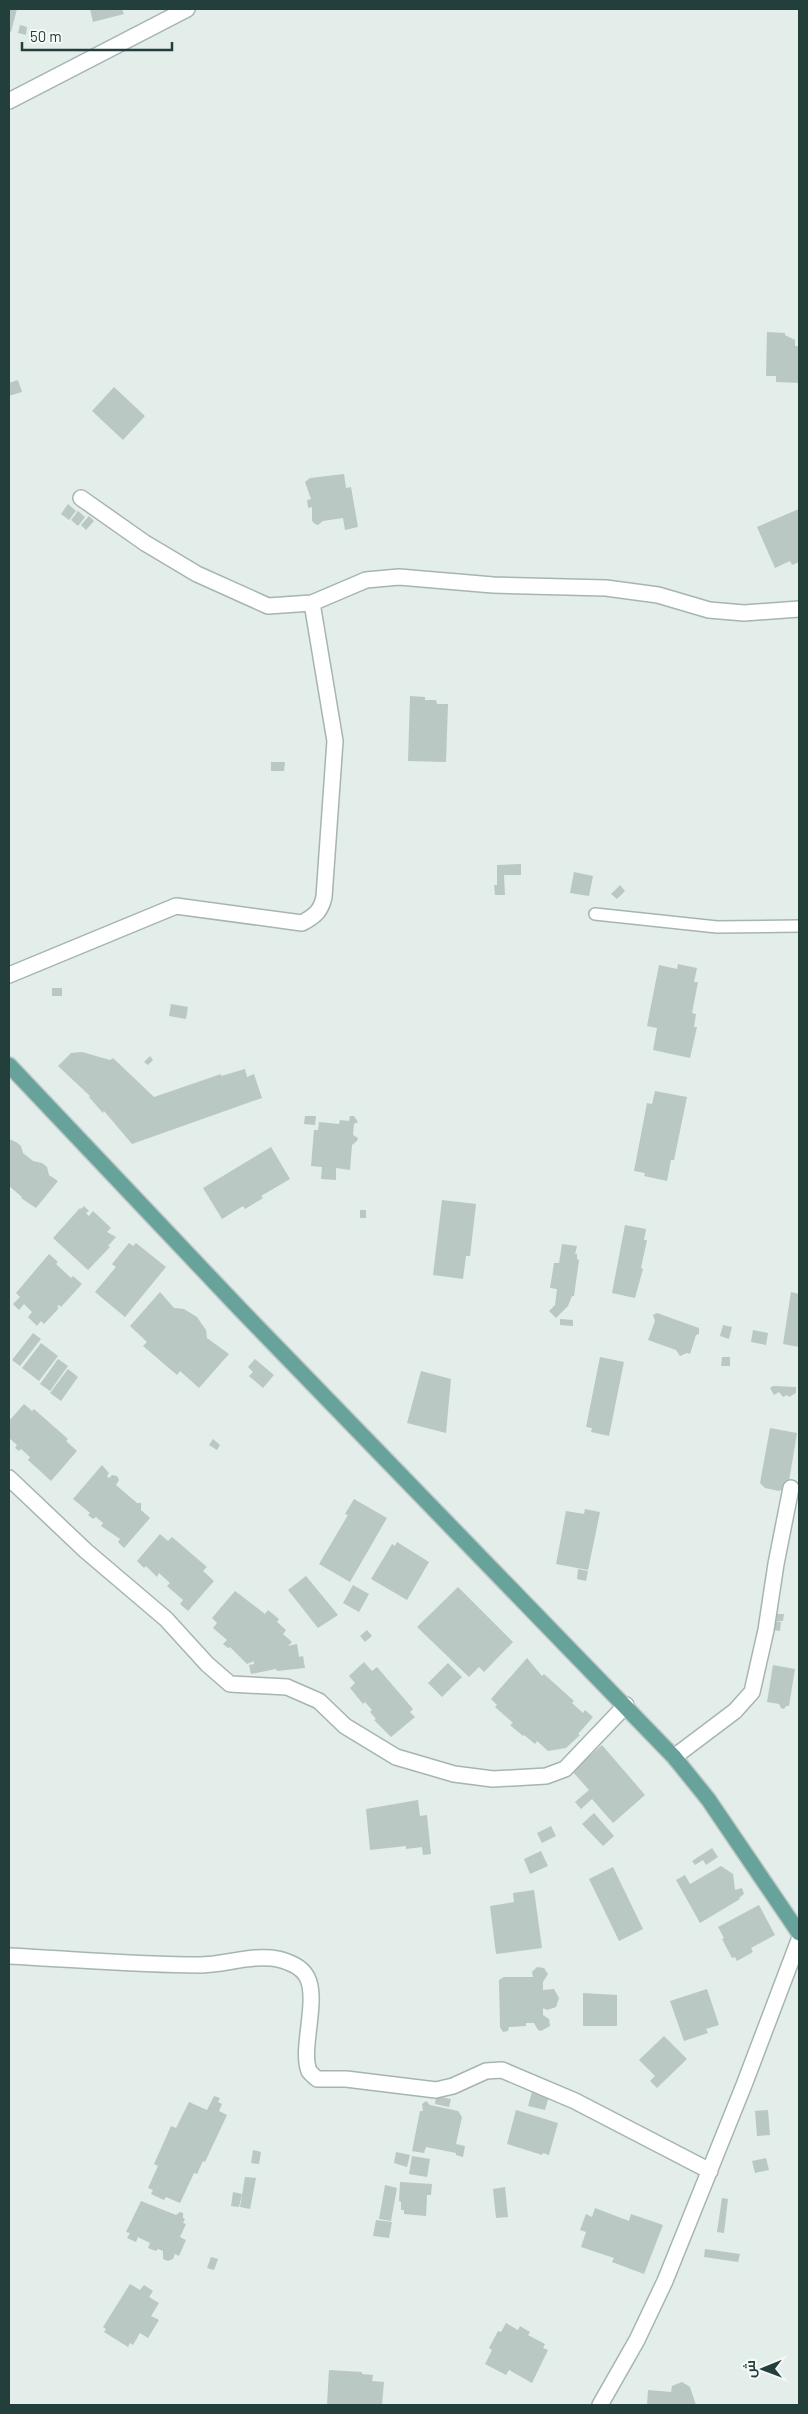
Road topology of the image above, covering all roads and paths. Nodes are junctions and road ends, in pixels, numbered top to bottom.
1 (187, 9) edge
2 (9, 101) edge
3 (81, 498) dead end
4 (312, 603) junction
5 (799, 609) edge
6 (595, 914) dead end
7 (799, 926) edge
8 (9, 975) edge
9 (9, 1065) edge
10 (9, 1478) edge
11 (791, 1488) dead end
12 (626, 1705) junction
13 (674, 1757) junction
14 (799, 1932) edge
15 (799, 1940) edge
16 (9, 1956) edge
17 (710, 2171) junction
18 (600, 2405) edge

1 - 2 street
3 - 4 street
4 - 5 street
4 - 8 street
6 - 7 lane
9 - 12 main road
10 - 12 street
11 - 13 street
12 - 13 main road
13 - 14 main road
15 - 17 street
16 - 17 street
17 - 18 street

